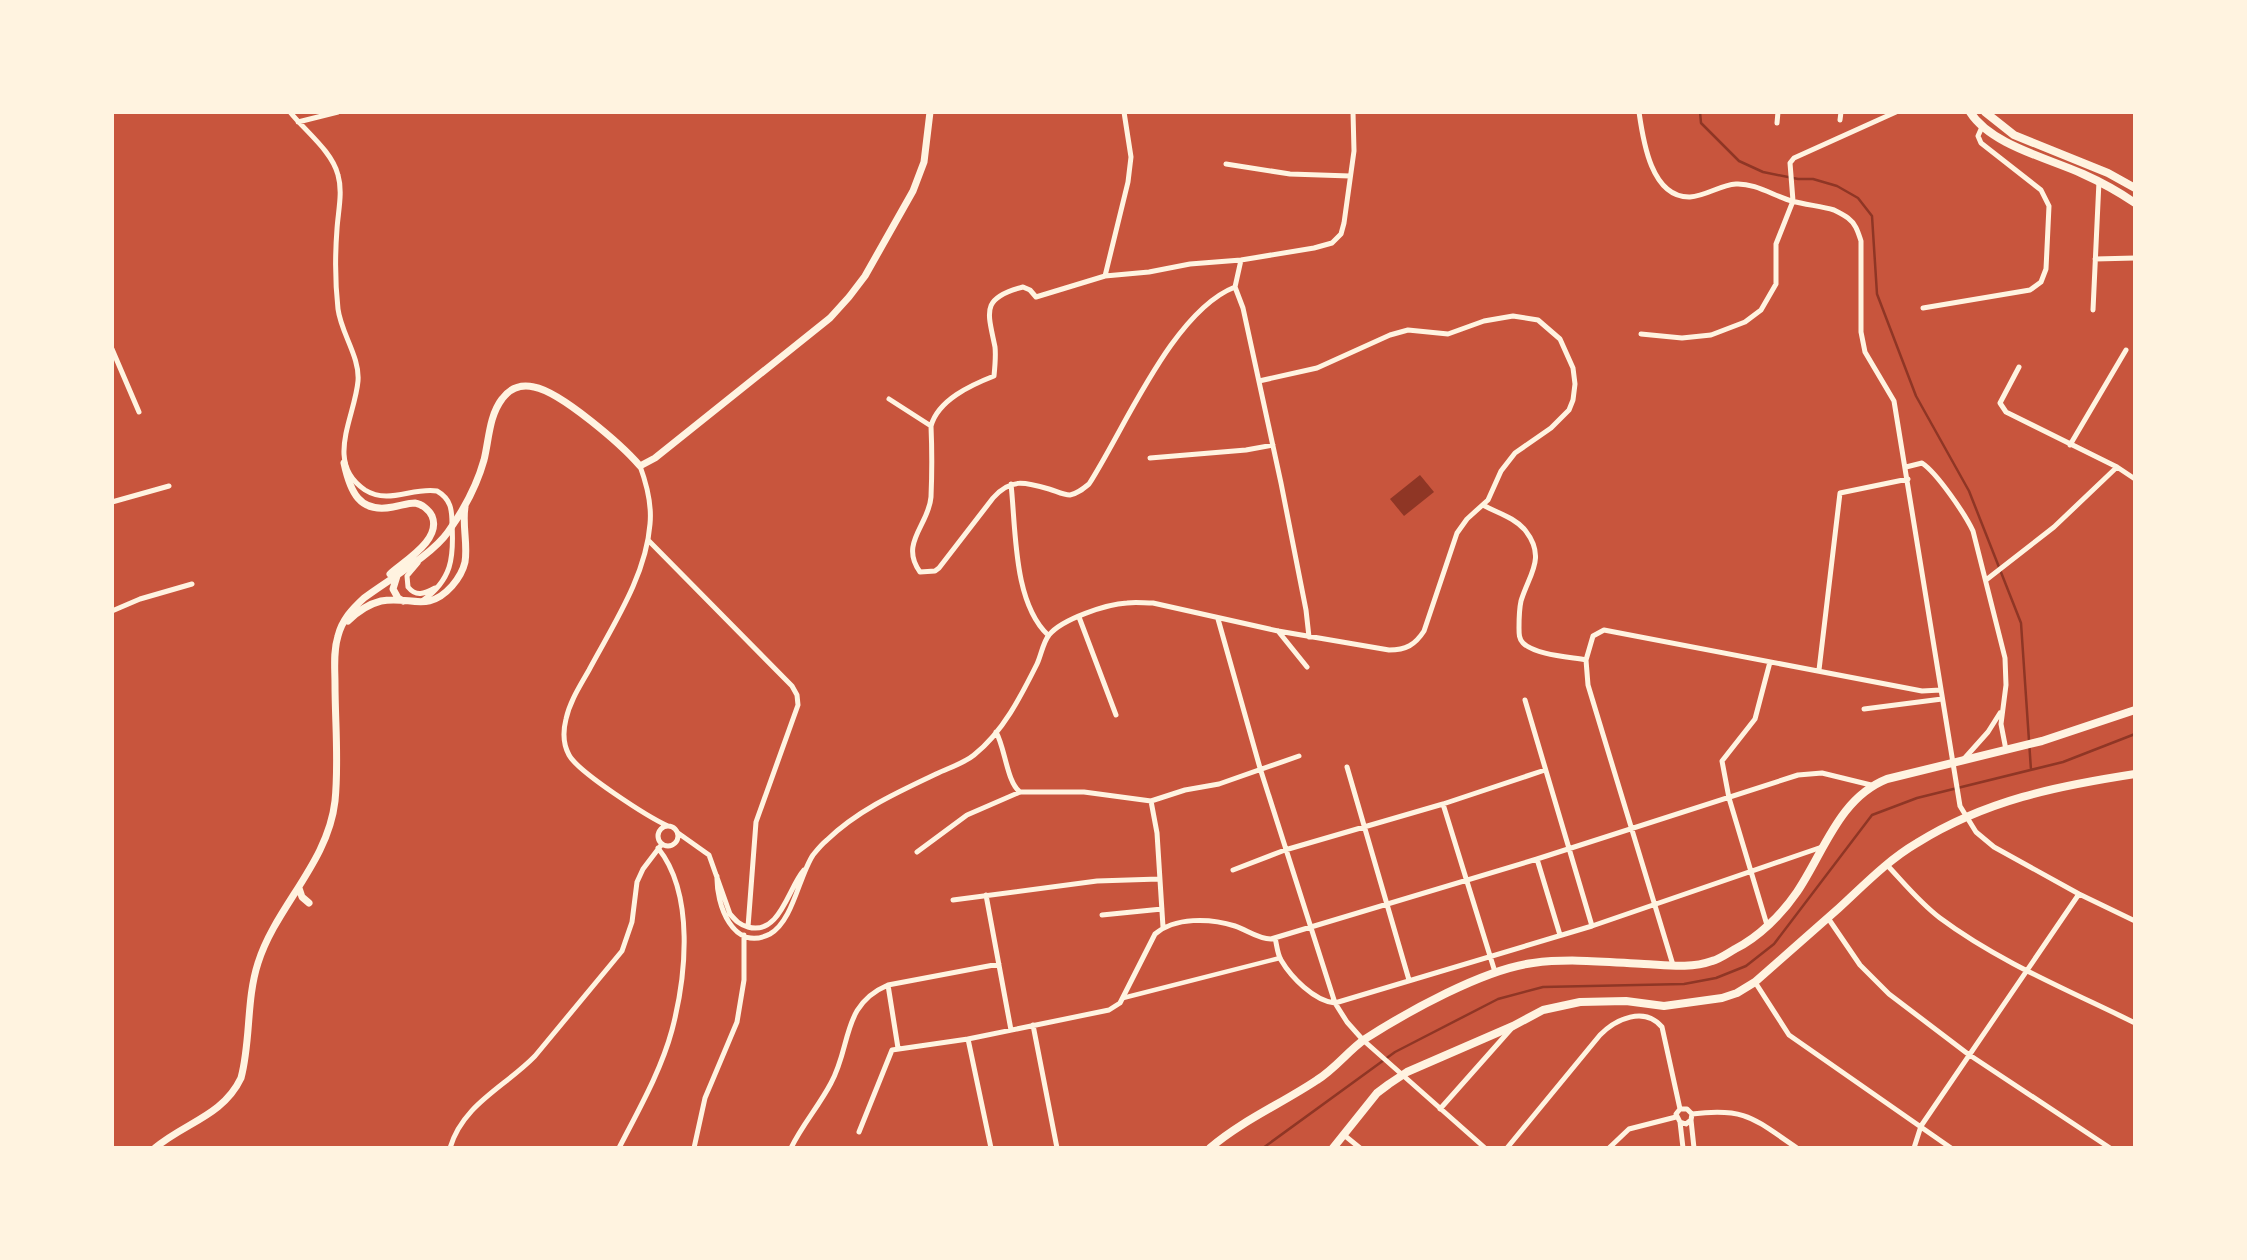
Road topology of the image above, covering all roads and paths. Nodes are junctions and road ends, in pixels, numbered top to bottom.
1 (290, 112) edge
2 (338, 112) edge
3 (930, 112) edge
4 (1124, 112) edge
5 (1353, 112) edge
6 (1639, 112) edge
7 (1778, 112) edge
8 (1841, 112) edge
9 (1896, 112) edge
10 (1970, 112) edge
11 (1985, 112) edge
12 (1840, 120) dead end
13 (298, 122) junction
14 (1777, 123) dead end
15 (1982, 127) junction
16 (1226, 164) dead end
17 (1350, 176) junction
18 (2099, 181) junction
19 (2135, 188) edge
20 (1793, 198) junction
21 (2135, 204) edge
22 (2135, 258) edge
23 (2095, 259) junction
24 (1241, 260) junction
25 (1105, 276) junction
26 (1236, 287) junction
27 (1923, 308) dead end
28 (2093, 310) dead end
29 (1641, 334) dead end
30 (112, 349) edge
31 (2126, 350) dead end
32 (2019, 367) dead end
33 (1259, 381) junction
34 (889, 399) dead end
35 (139, 412) dead end
36 (930, 426) junction
37 (1273, 445) junction
38 (2070, 445) junction
39 (1150, 458) dead end
40 (344, 463) junction
41 (640, 466) junction
42 (1906, 467) junction
43 (2117, 467) junction
44 (1908, 479) junction
45 (2135, 479) edge
46 (1011, 484) junction
47 (169, 486) dead end
48 (112, 502) edge
49 (465, 504) junction
50 (1483, 505) junction
51 (648, 540) junction
52 (438, 543) junction
53 (400, 572) junction
54 (1986, 580) junction
55 (192, 584) dead end
56 (437, 587) junction
57 (364, 598) junction
58 (403, 601) junction
59 (420, 603) junction
60 (112, 611) edge
61 (1079, 617) junction
62 (1218, 619) junction
63 (1278, 631) junction
64 (339, 632) junction
65 (1048, 635) junction
66 (1309, 637) junction
67 (1586, 660) junction
68 (1770, 662) junction
69 (1307, 667) dead end
70 (1819, 670) junction
71 (1941, 690) junction
72 (1922, 691) junction
73 (1941, 699) junction
74 (1525, 701) dead end
75 (1924, 701) junction
76 (1864, 709) dead end
77 (2002, 709) junction
78 (2135, 710) edge
79 (1116, 715) dead end
80 (996, 732) junction
81 (2008, 750) junction
82 (1299, 757) dead end
83 (1956, 763) junction
84 (1347, 767) dead end
85 (1260, 768) junction
86 (1545, 770) junction
87 (2135, 774) edge
88 (1871, 785) junction
89 (1020, 792) junction
90 (1729, 798) junction
91 (1151, 801) junction
92 (1443, 804) junction
93 (651, 818) junction
94 (1966, 818) junction
95 (668, 826) junction
96 (1366, 827) junction
97 (1632, 829) junction
98 (658, 833) junction
99 (678, 833) junction
100 (677, 841) junction
101 (694, 842) junction
102 (660, 846) junction
103 (1824, 847) junction
104 (1568, 849) junction
105 (1285, 850) junction
106 (917, 852) dead end
107 (1537, 859) junction
108 (808, 865) junction
109 (1887, 865) junction
110 (1233, 870) dead end
111 (1751, 873) junction
112 (717, 876) junction
113 (1159, 880) junction
114 (1467, 880) junction
115 (299, 888) junction
116 (2079, 894) junction
117 (986, 895) junction
118 (953, 900) dead end
119 (1387, 902) junction
120 (309, 903) dead end
121 (1655, 905) junction
122 (1162, 909) junction
123 (1102, 915) dead end
124 (1828, 918) junction
125 (2135, 921) edge
126 (1768, 925) junction
127 (1592, 926) junction
128 (748, 927) junction
129 (1163, 927) junction
130 (1310, 927) junction
131 (1560, 934) junction
132 (744, 935) junction
133 (1275, 937) junction
134 (1490, 956) junction
135 (1280, 958) junction
136 (999, 964) junction
137 (1673, 965) junction
138 (2027, 970) junction
139 (1495, 972) junction
140 (1409, 980) junction
141 (1755, 982) junction
142 (888, 985) junction
143 (1122, 998) junction
144 (1335, 1003) junction
145 (2135, 1023) edge
146 (1032, 1025) junction
147 (1513, 1026) junction
148 (1011, 1030) junction
149 (968, 1039) junction
150 (1363, 1040) junction
151 (898, 1048) junction
152 (1968, 1054) junction
153 (1402, 1075) junction
154 (1440, 1109) junction
155 (1681, 1109) junction
156 (1691, 1117) junction
157 (1678, 1120) junction
158 (1921, 1126) junction
159 (859, 1132) dead end
160 (1344, 1135) junction
161 (155, 1148) edge
162 (450, 1148) edge
163 (619, 1148) edge
164 (694, 1148) edge
165 (791, 1148) edge
166 (991, 1148) edge
167 (1057, 1148) edge
168 (1210, 1148) edge
169 (1333, 1148) edge
170 (1360, 1148) edge
171 (1485, 1148) edge
172 (1507, 1148) edge
173 (1609, 1148) edge
174 (1683, 1148) edge
175 (1694, 1148) edge
176 (1797, 1148) edge
177 (1914, 1148) edge
178 (1951, 1148) edge
179 (2110, 1148) edge

1 - 13 street
2 - 13 street
3 - 41 street
4 - 25 street
5 - 17 street
6 - 20 street
7 - 14 street
8 - 12 street
9 - 20 street
10 - 15 main road
11 - 19 main road
13 - 40 street
15 - 18 main road
15 - 27 street
16 - 17 street
17 - 24 street
18 - 21 main road
18 - 23 street
20 - 29 street
20 - 42 street
22 - 23 street
23 - 28 street
24 - 25 street
24 - 26 street
25 - 36 street
26 - 33 street
26 - 46 street
30 - 35 street
31 - 38 street
32 - 38 street
33 - 37 street
33 - 50 street
34 - 36 street
36 - 46 street
37 - 39 street
37 - 66 street
38 - 43 street
40 - 56 street
40 - 57 street
41 - 49 street
41 - 51 street
42 - 44 street
42 - 54 street
43 - 45 street
43 - 54 street
44 - 70 street
44 - 71 street
46 - 65 street
47 - 48 street
49 - 52 street
49 - 59 street
50 - 66 street
50 - 67 street
51 - 93 street
51 - 128 street
52 - 53 street
52 - 56 street
53 - 57 street
53 - 58 street
54 - 77 street
55 - 60 street
56 - 59 street
57 - 64 street
58 - 59 street
58 - 64 street
61 - 62 street
61 - 65 street
61 - 79 street
62 - 63 street
62 - 85 street
63 - 66 street
63 - 69 street
64 - 115 street
65 - 80 street
67 - 68 street
67 - 97 street
68 - 70 street
68 - 90 street
70 - 72 street
71 - 72 street
71 - 73 street
72 - 75 street
73 - 75 street
73 - 83 street
74 - 86 street
75 - 76 street
77 - 81 street
77 - 83 street
78 - 81 main road
80 - 89 street
80 - 108 street
81 - 83 main road
82 - 85 street
83 - 88 main road
83 - 94 street
84 - 96 street
85 - 91 street
85 - 105 street
86 - 92 street
86 - 104 street
87 - 94 main road
88 - 90 street
88 - 103 main road
89 - 91 street
89 - 106 street
90 - 97 street
90 - 111 street
91 - 113 street
92 - 96 street
92 - 114 street
93 - 95 street
93 - 98 street
94 - 109 main road
94 - 116 street
95 - 98 street
95 - 99 street
96 - 105 street
96 - 119 street
97 - 104 street
97 - 121 street
98 - 102 street
99 - 100 street
99 - 101 street
100 - 101 street
100 - 102 street
101 - 112 street
102 - 162 street
102 - 163 street
103 - 111 street
103 - 126 main road
104 - 107 street
104 - 127 street
105 - 110 street
105 - 130 street
107 - 114 street
107 - 131 street
108 - 128 street
108 - 132 street
109 - 124 main road
109 - 138 street
111 - 121 street
111 - 126 street
112 - 128 street
112 - 132 street
113 - 117 street
113 - 122 street
114 - 119 street
114 - 134 street
115 - 120 street
115 - 161 street
116 - 125 street
116 - 138 street
117 - 118 street
117 - 136 street
119 - 130 street
119 - 140 street
121 - 127 street
121 - 137 street
122 - 123 street
122 - 129 street
124 - 141 main road
124 - 152 street
126 - 137 main road
127 - 131 street
129 - 133 street
129 - 143 street
130 - 133 street
130 - 144 street
131 - 134 street
132 - 164 street
133 - 135 street
134 - 139 street
134 - 140 street
135 - 143 street
135 - 144 street
136 - 142 street
136 - 148 street
137 - 139 main road
138 - 145 street
138 - 152 street
139 - 150 main road
140 - 144 street
141 - 147 main road
141 - 158 street
142 - 151 street
142 - 165 street
143 - 146 street
144 - 150 street
146 - 148 street
146 - 167 street
147 - 153 main road
147 - 154 street
148 - 149 street
149 - 151 street
149 - 166 street
150 - 153 street
150 - 168 main road
151 - 159 street
152 - 158 street
152 - 179 street
153 - 154 street
153 - 160 main road
154 - 171 street
155 - 156 street
155 - 157 street
155 - 172 street
156 - 157 street
156 - 175 street
156 - 176 street
157 - 173 street
157 - 174 street
158 - 177 street
158 - 178 street
160 - 169 main road
160 - 170 street

